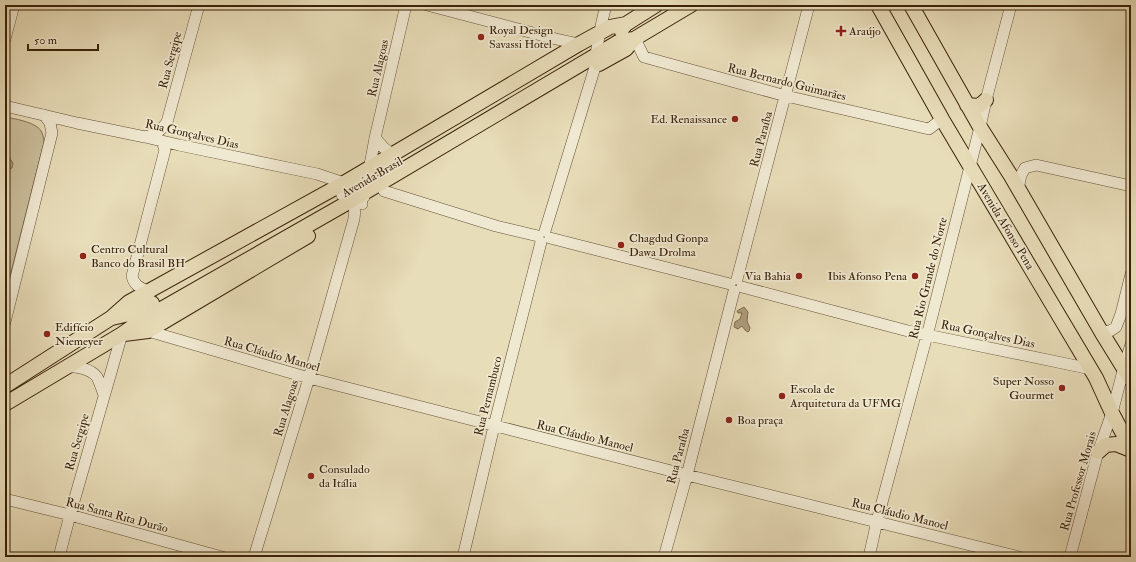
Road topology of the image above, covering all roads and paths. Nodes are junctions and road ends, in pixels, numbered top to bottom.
1 (14, 5) edge
2 (199, 5) edge
3 (406, 5) edge
4 (427, 5) edge
5 (656, 5) edge
6 (691, 5) edge
7 (809, 5) edge
8 (878, 5) edge
9 (911, 5) edge
10 (1011, 5) edge
11 (605, 36) edge
12 (636, 38) junction
13 (5, 39) edge
14 (556, 39) junction
15 (579, 44) junction
16 (559, 56) junction
17 (786, 96) junction
18 (986, 100) junction
19 (967, 105) junction
20 (5, 106) edge
21 (44, 115) junction
22 (942, 119) junction
23 (167, 122) junction
24 (980, 127) junction
25 (145, 137) junction
26 (375, 138) junction
27 (162, 141) junction
28 (178, 145) junction
29 (392, 154) junction
30 (970, 165) junction
31 (1131, 186) edge
32 (1018, 189) junction
33 (384, 191) junction
34 (357, 194) junction
35 (543, 237) junction
36 (1131, 274) edge
37 (736, 285) junction
38 (147, 291) junction
39 (137, 312) junction
40 (1126, 316) edge
41 (111, 318) junction
42 (5, 322) edge
43 (148, 331) junction
44 (928, 331) junction
45 (1101, 332) junction
46 (122, 334) junction
47 (1131, 344) edge
48 (67, 367) junction
49 (1124, 367) junction
50 (1091, 369) junction
51 (309, 378) junction
52 (1131, 380) edge
53 (5, 386) edge
54 (104, 395) junction
55 (5, 404) edge
56 (1112, 413) junction
57 (494, 426) junction
58 (1131, 450) edge
59 (1098, 452) junction
60 (687, 475) junction
61 (5, 499) edge
62 (70, 515) junction
63 (877, 521) junction
64 (59, 557) edge
65 (222, 557) edge
66 (254, 557) edge
67 (463, 557) edge
68 (664, 557) edge
69 (869, 557) edge
70 (1019, 557) edge
71 (1070, 557) edge

1 - 13 street
2 - 23 street, Rua Sergipe
3 - 26 street, Rua Alagoas
4 - 14 street
5 - 11 main road, Avenida Brasil
6 - 12 main road, Avenida Brasil
7 - 17 street, Rua Paraíba
8 - 22 main road, Avenida Afonso Pena
9 - 19 main road
10 - 18 street, Rua Rio Grande do Norte
11 - 12 main road, Avenida Brasil
11 - 12 main road, Avenida Brasil
11 - 15 main road, Avenida Brasil
11 - 33 main road, Avenida Brasil
11 - 34 main road, Avenida Brasil
11 - 35 street, Rua Pernambuco
12 - 17 street, Rua Bernardo Guimarães
14 - 15 street
14 - 16 street
15 - 16 main road, Avenida Brasil
16 - 29 main road, Avenida Brasil
17 - 22 street, Rua Bernardo Guimarães
17 - 37 street, Rua Paraíba
18 - 19 main road
18 - 24 street, Rua Rio Grande do Norte
19 - 24 main road
20 - 21 street, Rua Gonçalves Dias
21 - 25 street, Rua Gonçalves Dias
21 - 42 street
22 - 30 main road, Avenida Afonso Pena
23 - 25 street
23 - 28 street
24 - 30 street, Rua Rio Grande do Norte
24 - 32 main road
25 - 27 street, Rua Gonçalves Dias
26 - 29 street
26 - 34 street, Rua Alagoas
27 - 28 street, Rua Gonçalves Dias
27 - 38 street
28 - 34 street, Rua Gonçalves Dias
29 - 34 main road, Avenida Brasil
30 - 44 street, Rua Rio Grande do Norte
30 - 50 main road, Avenida Afonso Pena
31 - 32 street
32 - 45 main road
33 - 34 main road, Avenida Brasil
33 - 35 street
34 - 38 main road, Avenida Brasil
34 - 39 main road, Avenida Brasil
34 - 43 main road, Avenida Brasil
34 - 46 main road, Avenida Brasil
34 - 51 street, Rua Alagoas
35 - 37 street
35 - 57 street, Rua Pernambuco
36 - 40 street
37 - 44 street, Rua Gonçalves Dias
37 - 60 street, Rua Paraíba
38 - 41 main road, Avenida Brasil
39 - 41 main road, Avenida Brasil
39 - 46 main road
40 - 45 street
41 - 53 main road, Avenida Brasil
43 - 46 main road, Avenida Brasil
43 - 51 street, Rua Cláudio Manoel
44 - 50 street, Rua Gonçalves Dias
44 - 63 street, Rua Rio Grande do Norte
45 - 49 main road
46 - 48 main road, Avenida Brasil
46 - 54 street, Rua Sergipe
47 - 49 street, Rua Professor Morais
48 - 54 street
48 - 55 main road, Avenida Brasil
49 - 52 main road
49 - 56 street, Rua Professor Morais
50 - 56 main road, Avenida Afonso Pena
51 - 57 street, Rua Cláudio Manoel
51 - 66 street, Rua Alagoas
54 - 62 street, Rua Sergipe
56 - 58 main road, Avenida Afonso Pena
56 - 59 street, Rua Professor Morais
57 - 60 street, Rua Cláudio Manoel
57 - 67 street, Rua Pernambuco
58 - 59 main road
59 - 71 street, Rua Professor Morais
60 - 63 street, Rua Cláudio Manoel
60 - 68 street, Rua Paraíba
61 - 62 street, Rua Santa Rita Durão
62 - 64 street, Rua Sergipe
62 - 65 street, Rua Santa Rita Durão
63 - 69 street, Rua Rio Grande do Norte
63 - 70 street, Rua Cláudio Manoel

